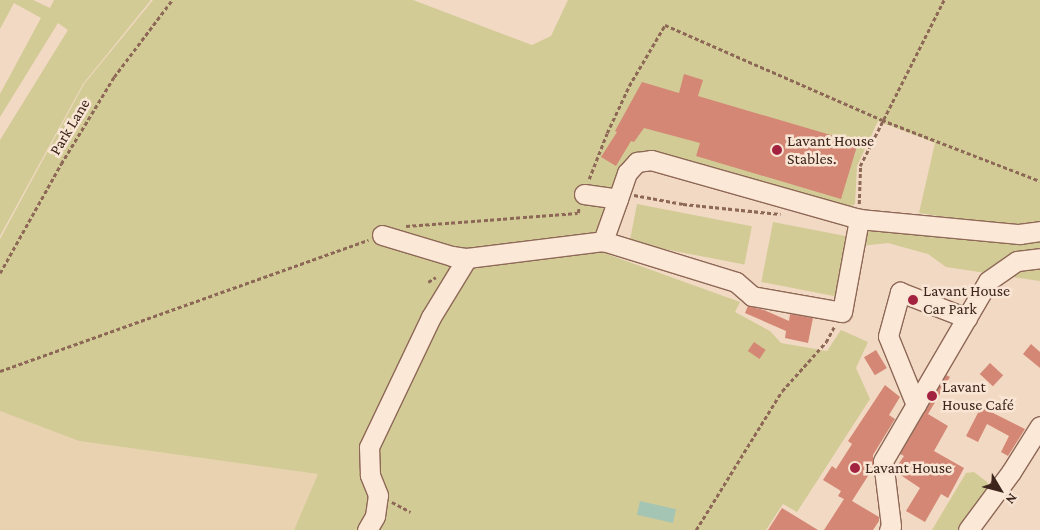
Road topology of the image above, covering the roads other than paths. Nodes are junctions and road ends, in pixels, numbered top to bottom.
1 (584, 194) road end
2 (619, 196) junction
3 (859, 219) junction
4 (1040, 231) edge
5 (382, 235) road end
6 (604, 241) junction
7 (467, 258) junction
8 (1040, 258) edge
9 (967, 318) junction
10 (916, 405) junction
11 (1040, 426) edge
12 (367, 530) edge
13 (889, 530) edge
14 (968, 530) edge

1 - 2 lane
2 - 3 lane
2 - 6 lane
3 - 4 lane
3 - 6 lane
5 - 7 lane
6 - 7 lane
7 - 12 lane
8 - 9 lane
9 - 10 lane
9 - 10 lane
10 - 13 lane
11 - 14 lane

